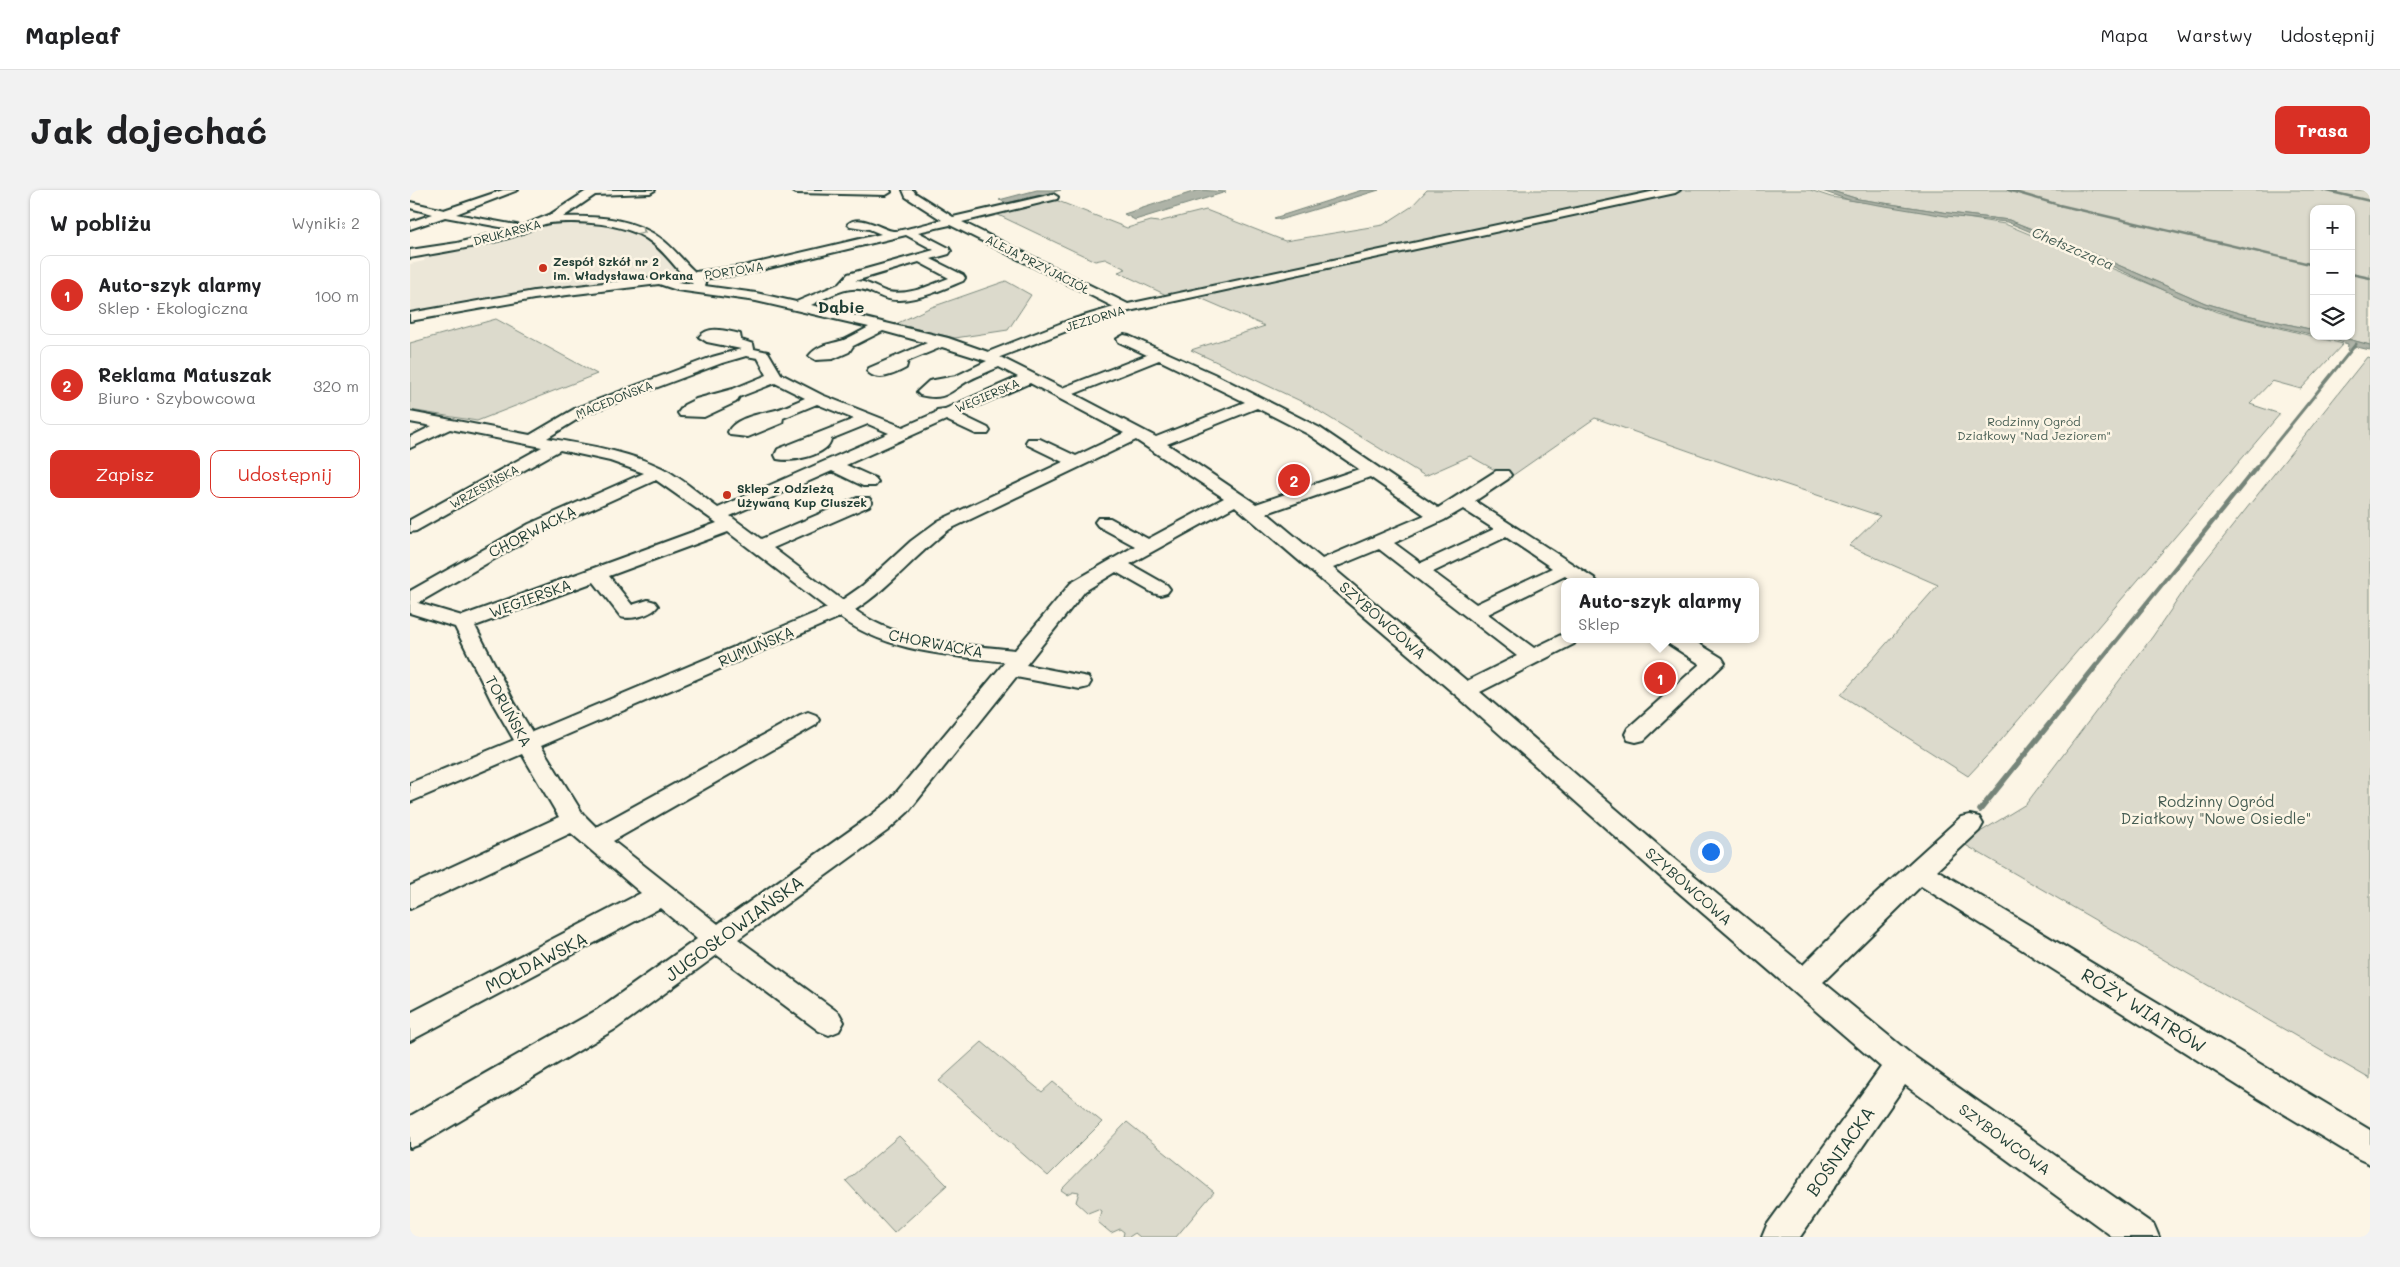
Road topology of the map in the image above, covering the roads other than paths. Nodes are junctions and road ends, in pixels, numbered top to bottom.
1 (513, 190) edge
2 (650, 190) edge
3 (796, 190) edge
4 (908, 190) edge
5 (1675, 190) edge
6 (594, 191) edge
7 (881, 191) edge
8 (1053, 197) dead end
9 (410, 205) edge
10 (444, 214) junction
11 (552, 220) junction
12 (950, 220) junction
13 (854, 224) dead end
14 (410, 226) edge
15 (522, 229) junction
16 (906, 231) junction
17 (890, 234) junction
18 (410, 254) edge
19 (921, 258) junction
20 (692, 276) junction
21 (660, 280) junction
22 (843, 287) junction
23 (711, 291) junction
24 (798, 306) junction
25 (1126, 308) junction
26 (410, 318) edge
27 (882, 326) junction
28 (1124, 339) dead end
29 (734, 341) dead end
30 (943, 341) junction
31 (844, 345) dead end
32 (758, 352) junction
33 (1159, 355) junction
34 (994, 358) junction
35 (901, 361) dead end
36 (1031, 377) junction
37 (775, 378) junction
38 (956, 380) dead end
39 (1063, 393) junction
40 (732, 395) dead end
41 (817, 398) junction
42 (1258, 402) junction
43 (944, 414) junction
44 (775, 416) dead end
45 (410, 417) edge
46 (867, 419) junction
47 (448, 424) junction
48 (982, 431) dead end
49 (900, 432) junction
50 (822, 438) dead end
51 (1146, 438) junction
52 (533, 440) junction
53 (1034, 442) dead end
54 (410, 443) edge
55 (558, 445) junction
56 (1076, 462) junction
57 (831, 464) junction
58 (1371, 471) junction
59 (658, 474) junction
60 (1502, 474) dead end
61 (869, 482) dead end
62 (863, 502) dead end
63 (1464, 502) junction
64 (1246, 505) junction
65 (1438, 516) junction
66 (723, 520) junction
67 (1104, 522) dead end
68 (410, 527) edge
69 (1507, 530) junction
70 (1382, 542) junction
71 (1148, 546) junction
72 (759, 547) junction
73 (1116, 564) junction
74 (1320, 567) junction
75 (1566, 568) junction
76 (1419, 571) junction
77 (597, 573) junction
78 (1581, 578) edge
79 (1160, 589) dead end
80 (410, 600) edge
81 (648, 606) dead end
82 (410, 607) edge
83 (842, 609) junction
84 (1474, 613) junction
85 (463, 623) junction
86 (1561, 642) edge
87 (1682, 643) edge
88 (1531, 656) junction
89 (1016, 663) junction
90 (1080, 682) dead end
91 (1465, 691) junction
92 (808, 720) dead end
93 (1636, 734) dead end
94 (527, 744) junction
95 (412, 789) edge
96 (574, 821) junction
97 (1970, 824) dead end
98 (594, 840) junction
99 (1918, 871) junction
100 (660, 894) junction
101 (410, 898) edge
102 (717, 939) junction
103 (1804, 984) junction
104 (829, 1022) dead end
105 (410, 1028) edge
106 (1901, 1065) junction
107 (410, 1133) edge
108 (2370, 1148) edge
109 (1779, 1237) edge
110 (2142, 1237) edge

1 - 10 street
2 - 6 street
3 - 7 street
4 - 7 street
4 - 12 street, ALEJA PRZYJACIÓŁ
5 - 25 street, JEZIORNA
6 - 11 street, DRUKARSKA
8 - 12 street, PORTOWA
9 - 10 street
10 - 14 street
10 - 15 street
11 - 15 street, DRUKARSKA
11 -> 20 street, SZYBOWCOWA
12 - 16 street, PORTOWA
12 - 25 street, ALEJA PRZYJACIÓŁ
13 - 17 street
15 - 18 street, DRUKARSKA
16 - 17 street, PORTOWA
16 - 19 street
17 - 20 street, PORTOWA
19 - 22 street
19 - 22 street
20 - 21 street, PORTOWA
20 - 23 street, SZYBOWCOWA
21 - 23 street, SZYBOWCOWA
21 - 26 street, PORTOWA
22 - 24 street
23 - 24 street, SZYBOWCOWA
24 - 27 street, SZYBOWCOWA
25 - 34 street, JEZIORNA
27 - 30 street, SZYBOWCOWA
27 - 31 street
28 - 33 street
29 - 32 street
30 - 34 street, SZYBOWCOWA
30 - 35 street
32 - 37 street
32 - 52 street, MACEDOŃSKA
33 - 39 street
33 - 42 street
34 - 36 street, SZYBOWCOWA
34 - 38 street
36 - 39 street, SZYBOWCOWA
36 - 43 street, WĘGIERSKA
37 - 40 street
37 - 41 street
39 - 51 street, SZYBOWCOWA
41 - 44 street
41 - 46 street
42 - 51 street
42 - 58 street
43 - 48 street, WĘGIERSKA
43 - 49 street, WĘGIERSKA
45 - 47 street, CHORWACKA
46 - 49 street
46 - 50 street
47 - 52 street, CHORWACKA
47 - 54 street
49 - 57 street, WĘGIERSKA
51 - 56 street, RUMUŃSKA
51 - 64 street, SZYBOWCOWA
52 - 55 street, CHORWACKA
53 - 56 street
55 - 59 street, CHORWACKA
55 - 68 street, WRZESIŃSKA
56 - 83 street, RUMUŃSKA
57 - 61 street
57 - 66 street, WĘGIERSKA
58 - 64 street
58 - 65 street
59 - 66 street, CHORWACKA
59 - 80 street, CHORWACKA
60 - 63 street
62 - 72 street
63 - 65 street
63 - 69 street
64 - 71 street, JUGOSŁOWIAŃSKA
64 - 74 street, SZYBOWCOWA
65 - 70 street
66 - 72 street, CHORWACKA
66 - 77 street, WĘGIERSKA
67 - 71 street
69 - 75 street
69 - 76 street
70 - 74 street
70 - 76 street
71 - 73 street, JUGOSŁOWIAŃSKA
72 - 83 street, CHORWACKA
73 - 79 street
73 - 89 street, JUGOSŁOWIAŃSKA
74 - 91 street, SZYBOWCOWA
75 - 78 street
75 - 84 street
76 - 84 street
77 - 81 street
77 - 85 street, WĘGIERSKA
82 - 85 street
83 - 89 street, CHORWACKA
83 - 94 street, RUMUŃSKA
84 - 88 street
85 - 94 street, TORUŃSKA
86 - 88 street
87 - 93 street
88 - 91 street
89 - 90 street
89 - 102 street, JUGOSŁOWIAŃSKA
91 - 103 street, SZYBOWCOWA
92 - 98 street
94 - 95 street, RUMUŃSKA
94 - 96 street, TORUŃSKA
96 - 98 street, TORUŃSKA
96 - 101 street
97 - 99 street
98 - 100 street, TORUŃSKA
99 - 103 street
99 - 108 street, RÓŻY WIATRÓW
100 - 102 street, TORUŃSKA
100 - 105 street, MOŁDAWSKA
102 - 104 street, TORUŃSKA
102 - 107 street, JUGOSŁOWIAŃSKA
103 - 106 street, SZYBOWCOWA
106 - 109 street, BOŚNIACKA
106 - 110 street, SZYBOWCOWA

